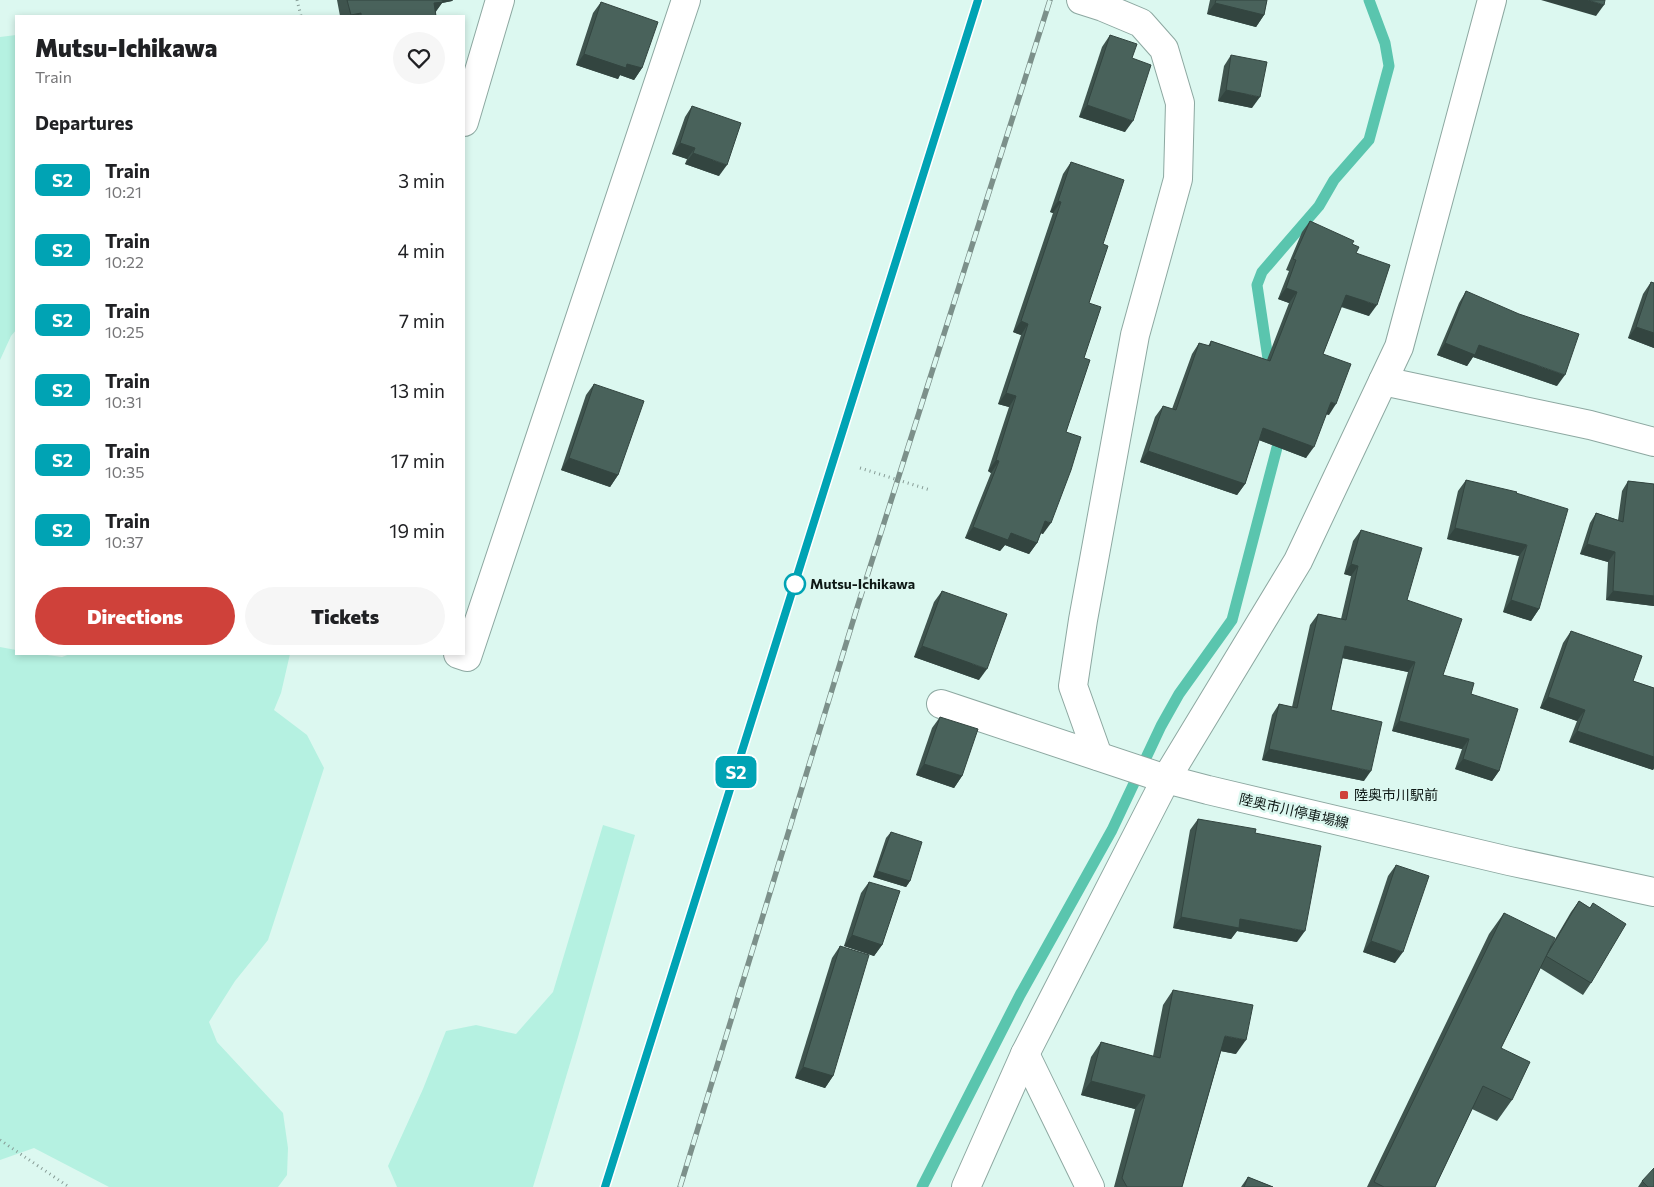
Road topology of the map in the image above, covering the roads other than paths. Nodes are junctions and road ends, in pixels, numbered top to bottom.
1 (500, 0) edge
2 (686, 0) edge
3 (1081, 0) edge
4 (1492, 0) edge
5 (1131, 9) edge
6 (465, 119) edge
7 (1383, 381) junction
8 (1654, 442) edge
9 (461, 655) edge
10 (941, 704) dead end
11 (1098, 756) junction
12 (1166, 779) junction
13 (1654, 892) edge
14 (1025, 1054) junction
15 (966, 1187) edge
16 (1090, 1187) edge

1 - 6 street
2 - 9 street
3 - 5 street
4 - 7 street
5 - 11 street
7 - 8 street
7 - 12 street
10 - 11 street, 陸奥市川停車場線
11 - 12 street, 陸奥市川停車場線
12 - 13 street, 陸奥市川停車場線
12 - 14 street
14 - 15 street
14 - 16 street

